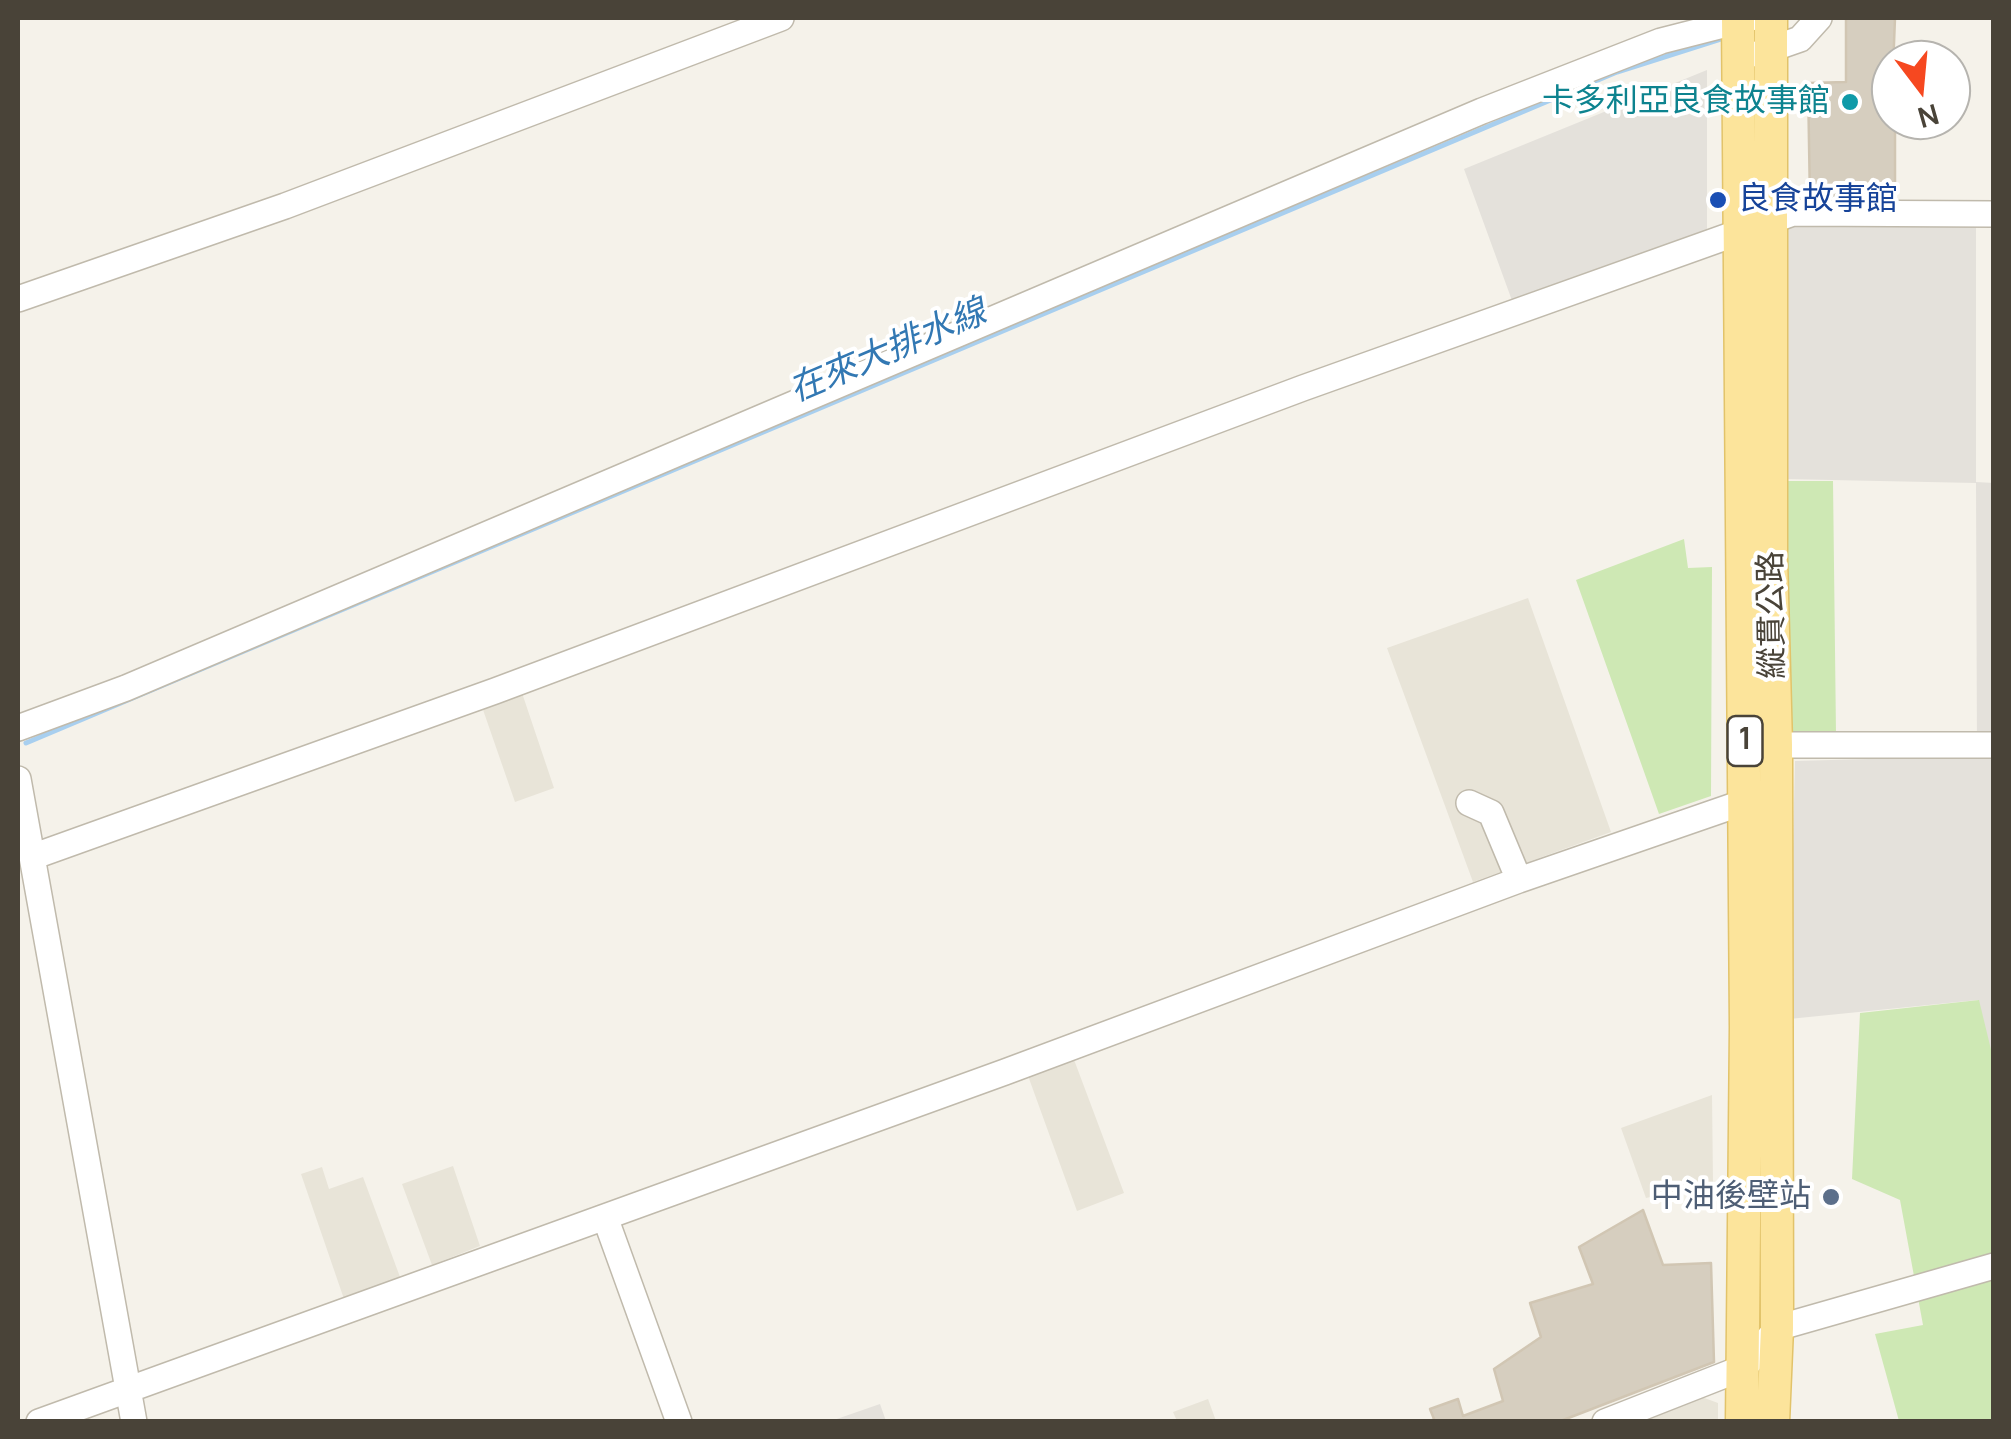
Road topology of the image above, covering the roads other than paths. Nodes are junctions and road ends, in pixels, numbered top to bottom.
1 (781, 18) edge
2 (1820, 18) edge
3 (1743, 19) edge
4 (1771, 33) edge
5 (1738, 61) junction
6 (1994, 214) edge
7 (1757, 227) junction
8 (18, 299) edge
9 (18, 728) edge
10 (1994, 744) edge
11 (1776, 745) junction
12 (18, 780) edge
13 (1760, 797) junction
14 (1470, 803) dead end
15 (32, 857) junction
16 (1519, 880) junction
17 (604, 1217) junction
18 (1994, 1266) edge
19 (1778, 1328) junction
20 (1744, 1366) junction
21 (128, 1389) junction
22 (39, 1422) edge
23 (134, 1422) edge
24 (679, 1422) edge
25 (1605, 1422) edge
26 (1742, 1422) edge
27 (1773, 1422) edge

1 - 8 street
2 - 4 street
3 - 5 main road, 1
3 - 9 street
4 - 5 street
4 - 7 main road, 縱貫公路 / 1
5 - 7 main road, 縱貫公路 / 1
6 - 7 street
7 - 11 main road, 縱貫公路 / 1
7 - 13 main road, 縱貫公路 / 1
7 - 15 street
10 - 11 street
11 - 13 main road, 縱貫公路 / 1
12 - 15 street
13 - 16 street
13 - 19 main road, 縱貫公路 / 1
13 - 20 main road, 縱貫公路 / 1
14 - 16 street
15 - 21 street
16 - 17 street
17 - 21 street
17 - 24 street
18 - 19 street
19 - 20 street
19 - 27 main road, 縱貫公路 / 1
20 - 25 street
20 - 26 main road, 縱貫公路 / 1
21 - 22 street
21 - 23 street

